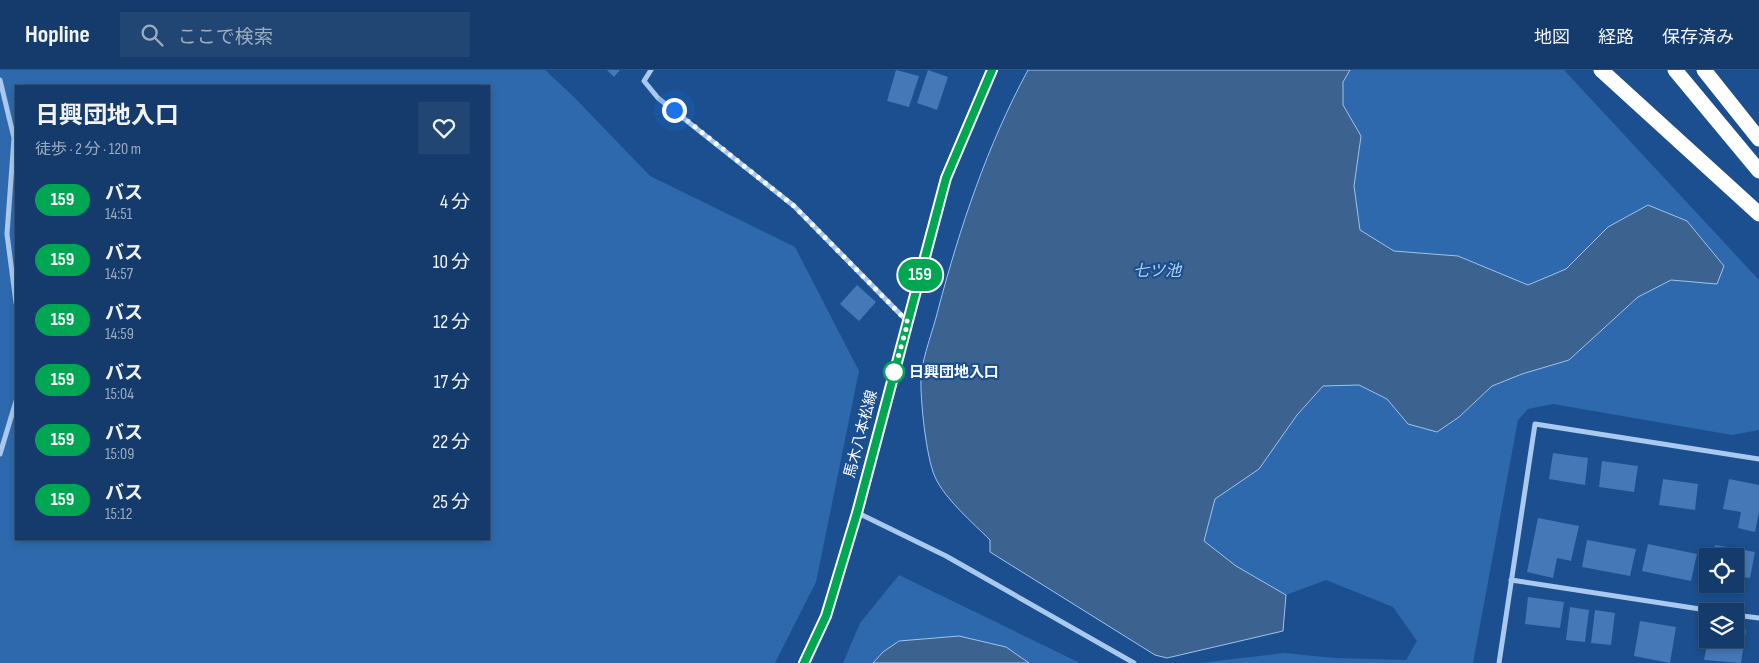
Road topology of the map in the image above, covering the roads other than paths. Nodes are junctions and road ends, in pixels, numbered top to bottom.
1 (651, 70) edge
2 (992, 70) edge
3 (1601, 70) edge
4 (1675, 70) edge
5 (1704, 70) edge
6 (0, 80) edge
7 (1759, 139) edge
8 (1759, 171) edge
9 (1759, 214) edge
10 (15, 295) edge
11 (908, 322) junction
12 (15, 404) edge
13 (0, 454) edge
14 (1759, 459) edge
15 (857, 513) junction
16 (1511, 580) junction
17 (1699, 609) edge
18 (1744, 616) edge
19 (1759, 618) edge
20 (804, 663) edge
21 (1134, 663) edge
22 (1499, 663) edge

1 - 11 street
2 - 11 main road, 馬木八本松線
3 - 9 highway
4 - 8 highway
5 - 7 highway
6 - 10 street
11 - 15 main road, 馬木八本松線
12 - 13 street
14 - 16 street
15 - 20 main road, 馬木八本松線
15 - 21 street
16 - 17 street
16 - 22 street
18 - 19 street

